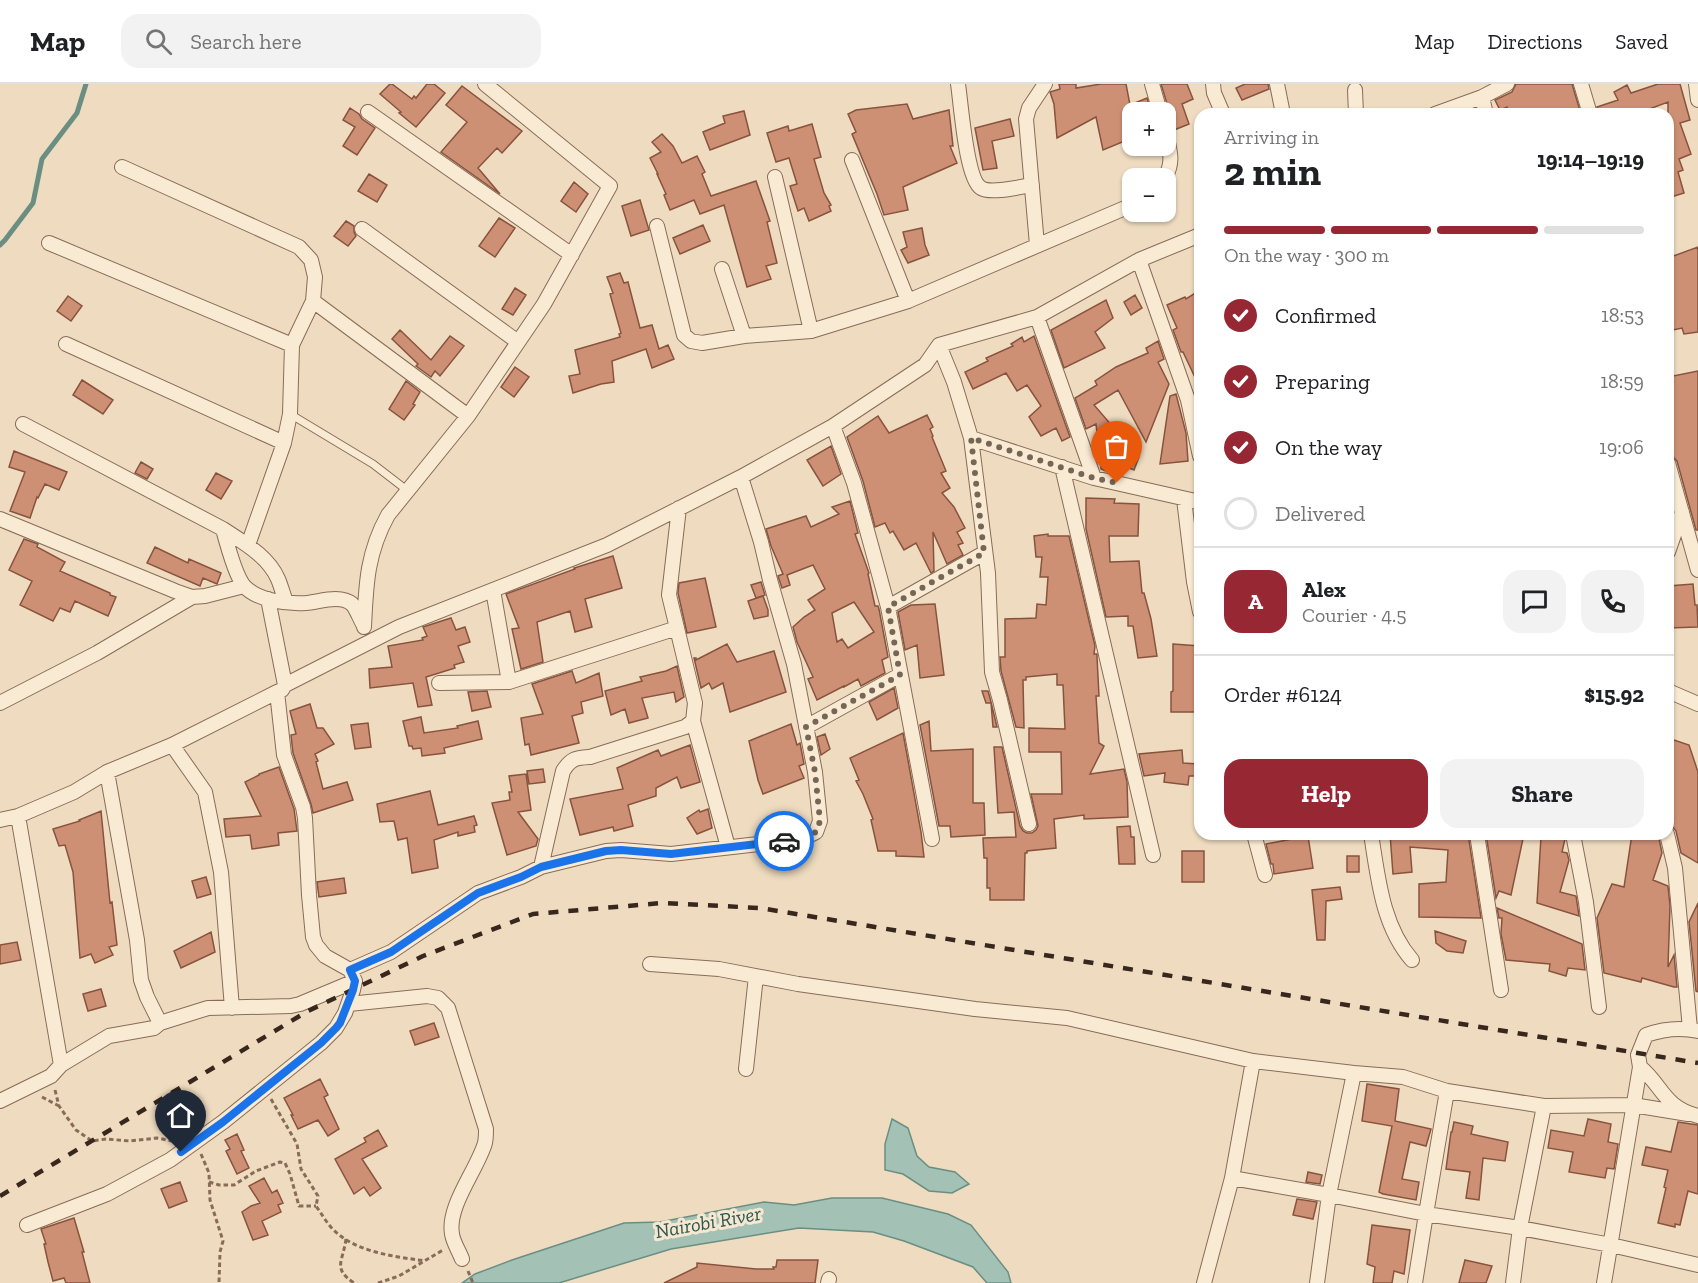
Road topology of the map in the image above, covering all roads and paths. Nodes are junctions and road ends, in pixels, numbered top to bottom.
1 (485, 84) edge
2 (958, 84) edge
3 (1045, 84) edge
4 (1152, 84) edge
5 (1213, 84) edge
6 (1277, 84) edge
7 (1369, 84) edge
8 (1507, 84) edge
9 (1581, 84) edge
10 (1696, 84) edge
11 (1353, 87) edge
12 (1482, 97) junction
13 (1698, 100) edge
14 (1157, 102) edge
15 (1220, 108) edge
16 (1282, 108) edge
17 (1355, 108) edge
18 (1452, 108) edge
19 (1485, 108) edge
20 (1588, 108) edge
21 (368, 112) dead end
22 (852, 160) dead end
23 (122, 167) dead end
24 (775, 177) dead end
25 (1032, 185) junction
26 (1122, 209) edge
27 (657, 226) dead end
28 (362, 229) dead end
29 (1194, 238) edge
30 (49, 243) dead end
31 (1037, 245) junction
32 (572, 255) junction
33 (1140, 260) junction
34 (722, 269) dead end
35 (908, 301) junction
36 (313, 302) junction
37 (1037, 317) junction
38 (811, 331) junction
39 (744, 336) junction
40 (518, 342) junction
41 (66, 344) dead end
42 (292, 345) junction
43 (939, 345) junction
44 (290, 414) junction
45 (468, 416) junction
46 (23, 424) dead end
47 (833, 426) junction
48 (1194, 428) edge
49 (971, 438) junction
50 (284, 443) junction
51 (1062, 467) junction
52 (741, 477) junction
53 (1094, 478) junction
54 (1674, 484) edge
55 (408, 491) junction
56 (1184, 499) junction
57 (1194, 501) edge
58 (679, 508) junction
59 (1682, 512) junction
60 (0, 519) edge
61 (223, 529) junction
62 (1674, 535) edge
63 (248, 545) junction
64 (984, 553) junction
65 (1698, 570) edge
66 (1194, 582) edge
67 (244, 586) junction
68 (493, 590) junction
69 (192, 597) junction
70 (268, 599) junction
71 (286, 602) junction
72 (888, 607) junction
73 (364, 627) junction
74 (677, 628) junction
75 (387, 633) junction
76 (900, 675) junction
77 (509, 682) junction
78 (439, 683) dead end
79 (281, 689) junction
80 (1674, 694) edge
81 (0, 703) edge
82 (1698, 704) edge
83 (693, 721) junction
84 (806, 727) junction
85 (172, 745) junction
86 (107, 772) junction
87 (18, 816) junction
88 (0, 820) edge
89 (1029, 824) dead end
90 (932, 839) dead end
91 (1256, 840) edge
92 (1372, 840) edge
93 (1478, 840) edge
94 (1574, 840) edge
95 (1668, 840) edge
96 (728, 847) junction
97 (1153, 855) dead end
98 (541, 867) junction
99 (1265, 875) dead end
100 (1412, 960) dead end
101 (650, 964) dead end
102 (352, 975) junction
103 (756, 976) junction
104 (1501, 990) dead end
105 (349, 1004) junction
106 (1599, 1007) dead end
107 (232, 1008) junction
108 (160, 1023) junction
109 (1694, 1030) edge
110 (1253, 1060) junction
111 (61, 1065) junction
112 (1640, 1066) junction
113 (746, 1069) dead end
114 (1354, 1073) junction
115 (265, 1088) junction
116 (1447, 1090) junction
117 (0, 1101) edge
118 (1633, 1105) junction
119 (1544, 1106) junction
120 (1693, 1115) edge
121 (1232, 1178) junction
122 (209, 1182) dead end
123 (1329, 1195) junction
124 (316, 1206) junction
125 (1426, 1214) junction
126 (27, 1225) dead end
127 (1520, 1228) junction
128 (346, 1239) junction
129 (455, 1243) junction
130 (1611, 1245) junction
131 (462, 1259) dead end
132 (425, 1261) junction
133 (1698, 1265) edge
134 (354, 1283) edge
135 (378, 1283) edge
136 (1204, 1283) edge
137 (1317, 1283) edge
138 (1415, 1283) edge
139 (1513, 1283) edge
140 (1604, 1283) edge

1 - 32 street
2 - 25 street
3 - 25 street
4 - 14 street
5 - 15 street
6 - 16 street
7 - 11 street
8 - 12 street
9 - 20 street
10 - 13 street
11 - 17 street
12 - 18 street
12 - 19 street
21 - 32 street
22 - 35 street
23 - 36 street
24 - 38 street
25 - 31 street
26 - 31 street
27 - 39 street
28 - 40 street
29 - 33 street
30 - 42 street
31 - 35 street
32 - 40 street
33 - 37 street
33 - 48 street
34 - 39 street
35 - 38 street
36 - 42 street
36 - 45 street
37 - 43 street
37 - 53 street
38 - 39 street
40 - 45 street
41 - 50 street
42 - 44 street
43 - 47 street
43 - 49 street
44 - 50 street
44 - 55 lane
45 - 55 street
46 - 61 street
47 - 52 street
47 - 72 street
49 - 51 street
49 - 64 street
50 - 63 street
51 - 53 street
51 - 97 street
52 - 58 street
52 - 84 street
53 - 56 street
54 - 59 street
55 - 73 street
56 - 57 street
56 - 66 street
58 - 68 street
58 - 74 street
59 - 62 street
59 - 65 street
60 - 69 street
61 - 63 street
61 - 67 street
63 - 71 street
64 - 72 street
64 - 89 street
67 - 69 street
67 - 70 street
68 - 75 street
68 - 77 street
69 - 81 street
70 - 71 street
70 - 79 street
71 - 73 street
72 - 76 street
73 - 75 street
74 - 77 street
74 - 83 street
75 - 79 street
76 - 84 street
76 - 90 street
77 - 78 street
79 - 85 street
79 - 102 street
80 - 82 street
83 - 96 street
83 - 98 street
84 - 96 street
85 - 86 street
85 - 107 street
86 - 87 street
86 - 108 street
87 - 88 street
87 - 111 street
91 - 99 street
92 - 100 street
93 - 104 street
94 - 106 street
95 - 109 street
96 - 98 street
98 - 102 street
101 - 103 street
102 - 105 street
102 - 107 street
103 - 110 street
103 - 113 street
105 - 115 street
105 - 129 street
107 - 108 street
108 - 111 street
109 - 112 street
110 - 114 street
110 - 121 street
111 - 117 street
112 - 118 street
112 - 120 street
114 - 116 street
114 - 123 street
115 - 124 path
115 - 126 street
116 - 119 street
116 - 125 street
118 - 119 street
118 - 120 street
118 - 130 street
119 - 127 street
121 - 123 street
121 - 136 street
122 - 124 path
123 - 125 street
123 - 137 street
124 - 128 path
125 - 127 street
125 - 138 street
127 - 130 street
127 - 139 street
128 - 132 path
128 - 134 path
129 - 131 street
129 - 132 path
130 - 133 street
130 - 140 street
132 - 135 path

